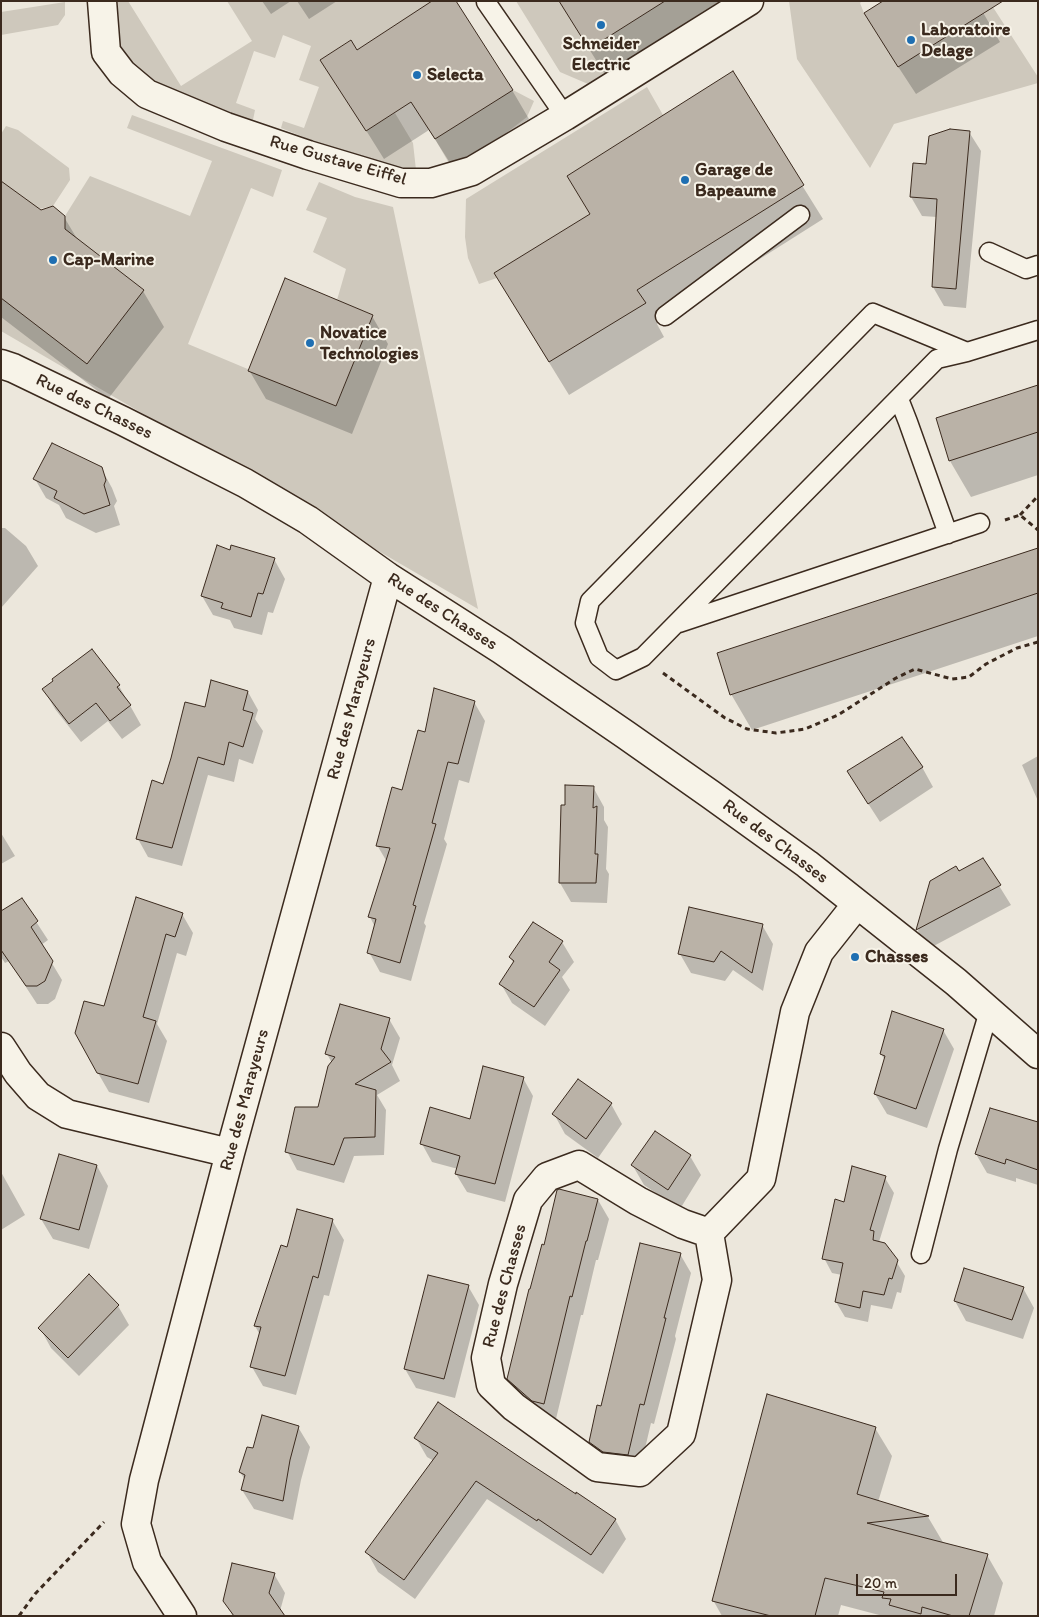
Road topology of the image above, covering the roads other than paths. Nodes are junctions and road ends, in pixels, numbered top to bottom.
1 (102, 1) edge
2 (749, 1) edge
3 (486, 2) edge
4 (565, 116) junction
5 (800, 215) dead end
6 (989, 252) dead end
7 (1038, 265) edge
8 (665, 316) dead end
9 (1038, 330) edge
10 (967, 352) junction
11 (1, 364) edge
12 (898, 399) junction
13 (980, 523) road end
14 (948, 534) junction
15 (388, 577) junction
16 (676, 624) junction
17 (857, 904) junction
18 (989, 1011) junction
19 (1, 1047) edge
20 (1038, 1054) edge
21 (230, 1153) junction
22 (709, 1233) junction
23 (921, 1254) dead end
24 (182, 1616) edge

1 - 4 street, Rue Gustave Eiffel
2 - 4 street, Rue Gustave Eiffel
3 - 4 lane
5 - 8 lane
6 - 7 lane
9 - 10 lane
10 - 12 lane
10 - 16 lane
11 - 15 street, Rue des Chasses
12 - 14 lane
12 - 16 lane
13 - 14 lane
14 - 16 lane
15 - 17 street, Rue des Chasses
15 - 21 street, Rue des Marayeurs
17 - 18 street, Rue des Chasses
17 - 22 street
18 - 20 street, Rue des Chasses
18 - 23 lane
19 - 21 street
21 - 24 street, Rue des Marayeurs
22 - 22 street, Rue des Chasses

